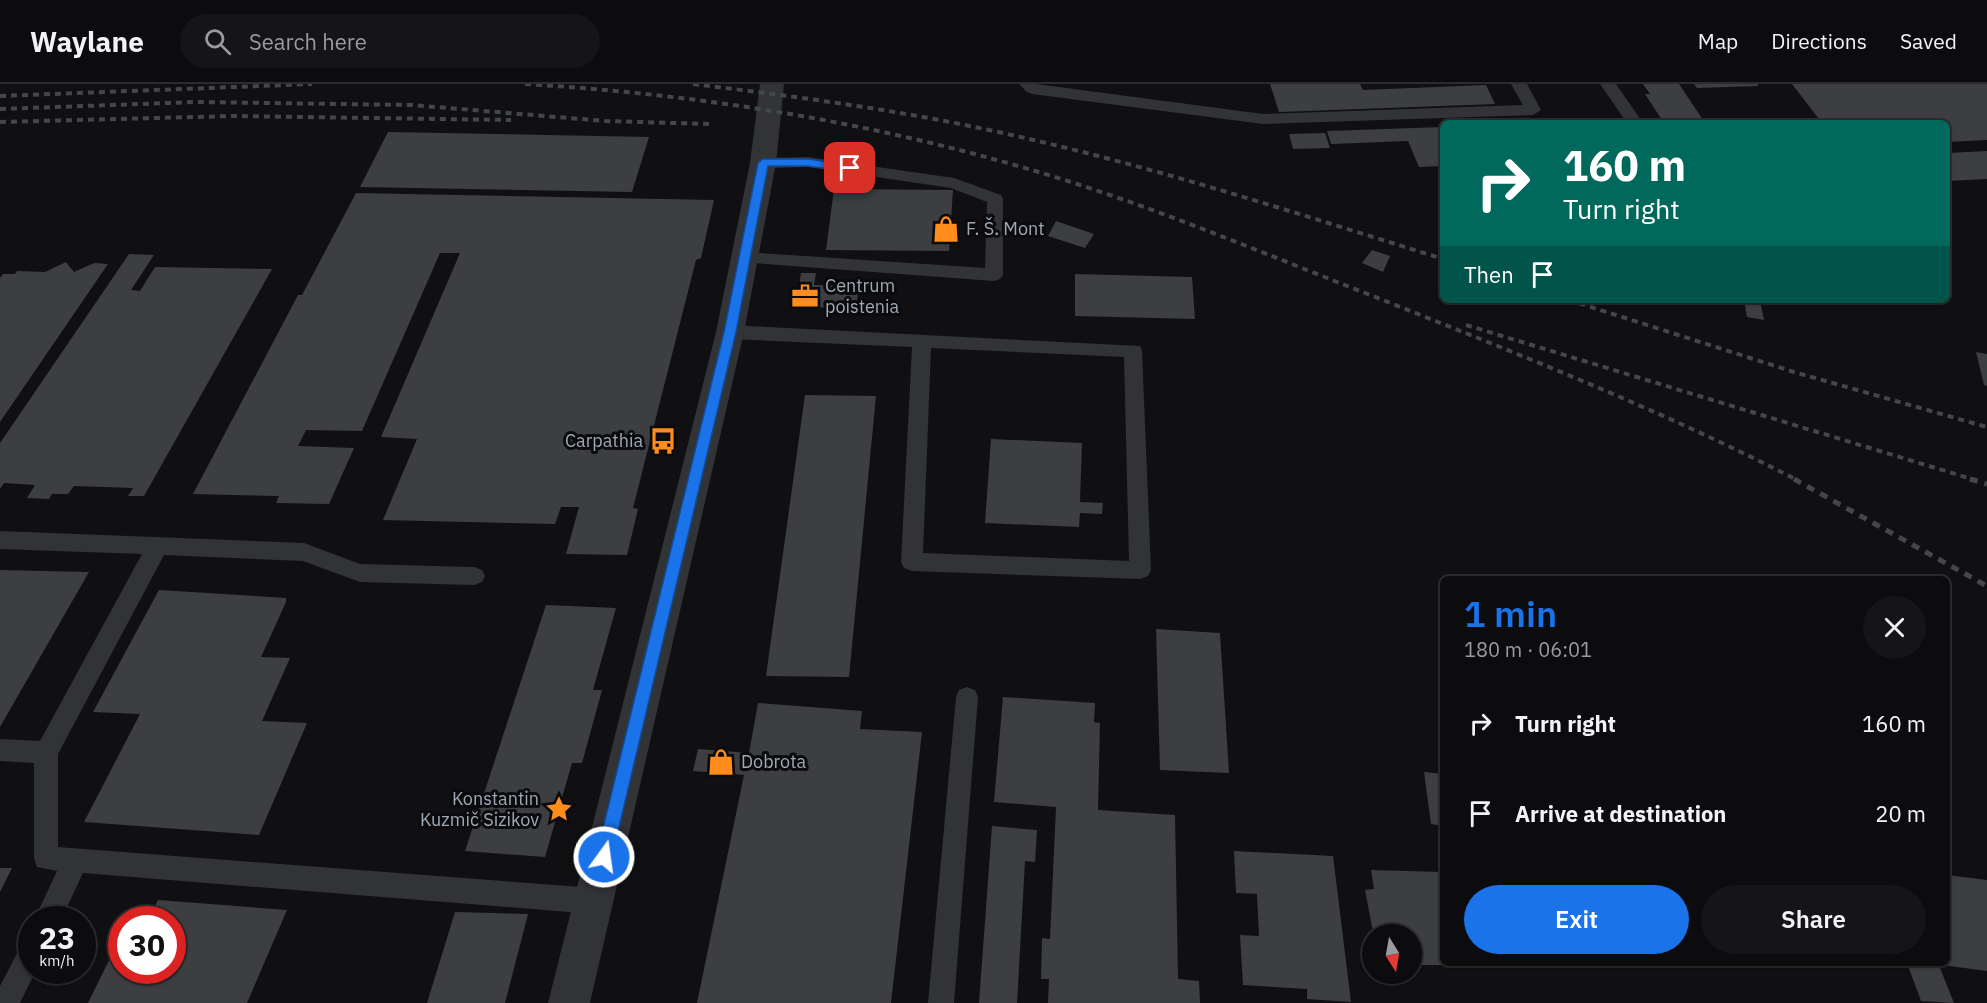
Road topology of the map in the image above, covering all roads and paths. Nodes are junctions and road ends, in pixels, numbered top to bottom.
1 (772, 84) edge
2 (1027, 84) edge
3 (1519, 84) edge
4 (1608, 84) edge
5 (1633, 120) edge
6 (763, 163) junction
7 (745, 258) junction
8 (730, 332) junction
9 (922, 341) junction
10 (0, 540) edge
11 (158, 546) junction
12 (474, 576) dead end
13 (968, 697) dead end
14 (0, 750) edge
15 (46, 753) junction
16 (76, 860) junction
17 (594, 901) junction
18 (54, 906) edge
19 (18, 978) edge
20 (8, 998) dead end
21 (569, 1003) edge
22 (941, 1003) edge

1 - 6 street
2 - 3 lane
4 - 5 lane
6 - 7 street
6 - 7 lane
7 - 8 street
8 - 9 lane
8 - 17 street
9 - 9 lane
10 - 11 lane
11 - 12 lane
11 - 15 lane
13 - 22 lane
14 - 15 lane
15 - 16 lane
16 - 17 lane
16 - 18 lane
17 - 21 street
19 - 20 lane

